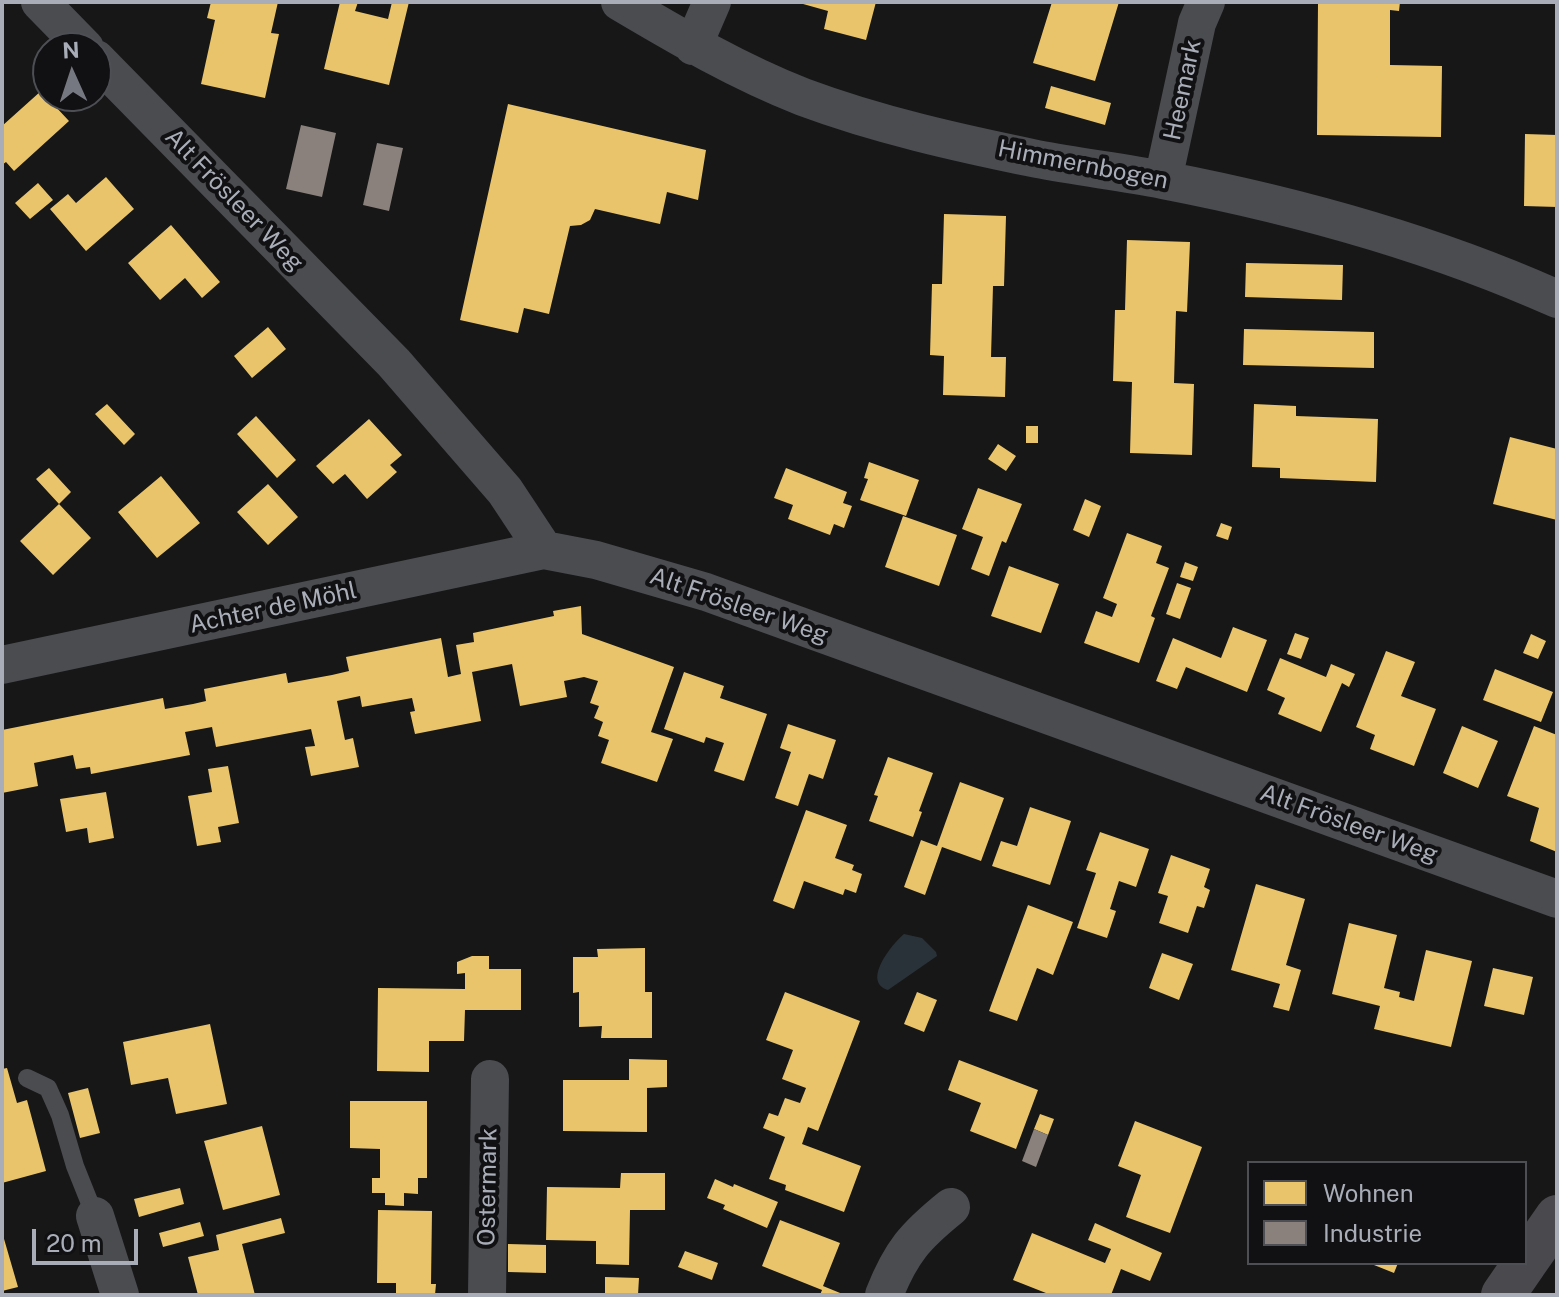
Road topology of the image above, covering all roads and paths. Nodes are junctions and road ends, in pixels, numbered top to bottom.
1 (40, 2) edge
2 (620, 2) edge
3 (712, 2) edge
4 (1206, 2) edge
5 (69, 32) edge
6 (693, 46) junction
7 (112, 75) edge
8 (1163, 180) junction
9 (1557, 299) edge
10 (544, 550) junction
11 (2, 665) edge
12 (1557, 899) edge
13 (27, 1078) dead end
14 (490, 1079) dead end
15 (951, 1207) dead end
16 (95, 1216) joint
17 (1557, 1217) edge
18 (1527, 1260) edge
19 (1524, 1265) edge
20 (120, 1295) edge
21 (487, 1295) edge
22 (884, 1295) edge
23 (1503, 1295) edge

1 - 5 street
2 - 6 street, Himmernbogen
3 - 6 street
4 - 8 street, Heemark
6 - 8 street, Himmernbogen
7 - 10 street, Alt Frösleer Weg
8 - 9 street, Himmernbogen
10 - 11 street, Achter de Möhl
10 - 12 street, Alt Frösleer Weg
13 - 16 lane
14 - 21 street, Ostermark
15 - 22 street
16 - 20 street
17 - 18 street
19 - 23 street

